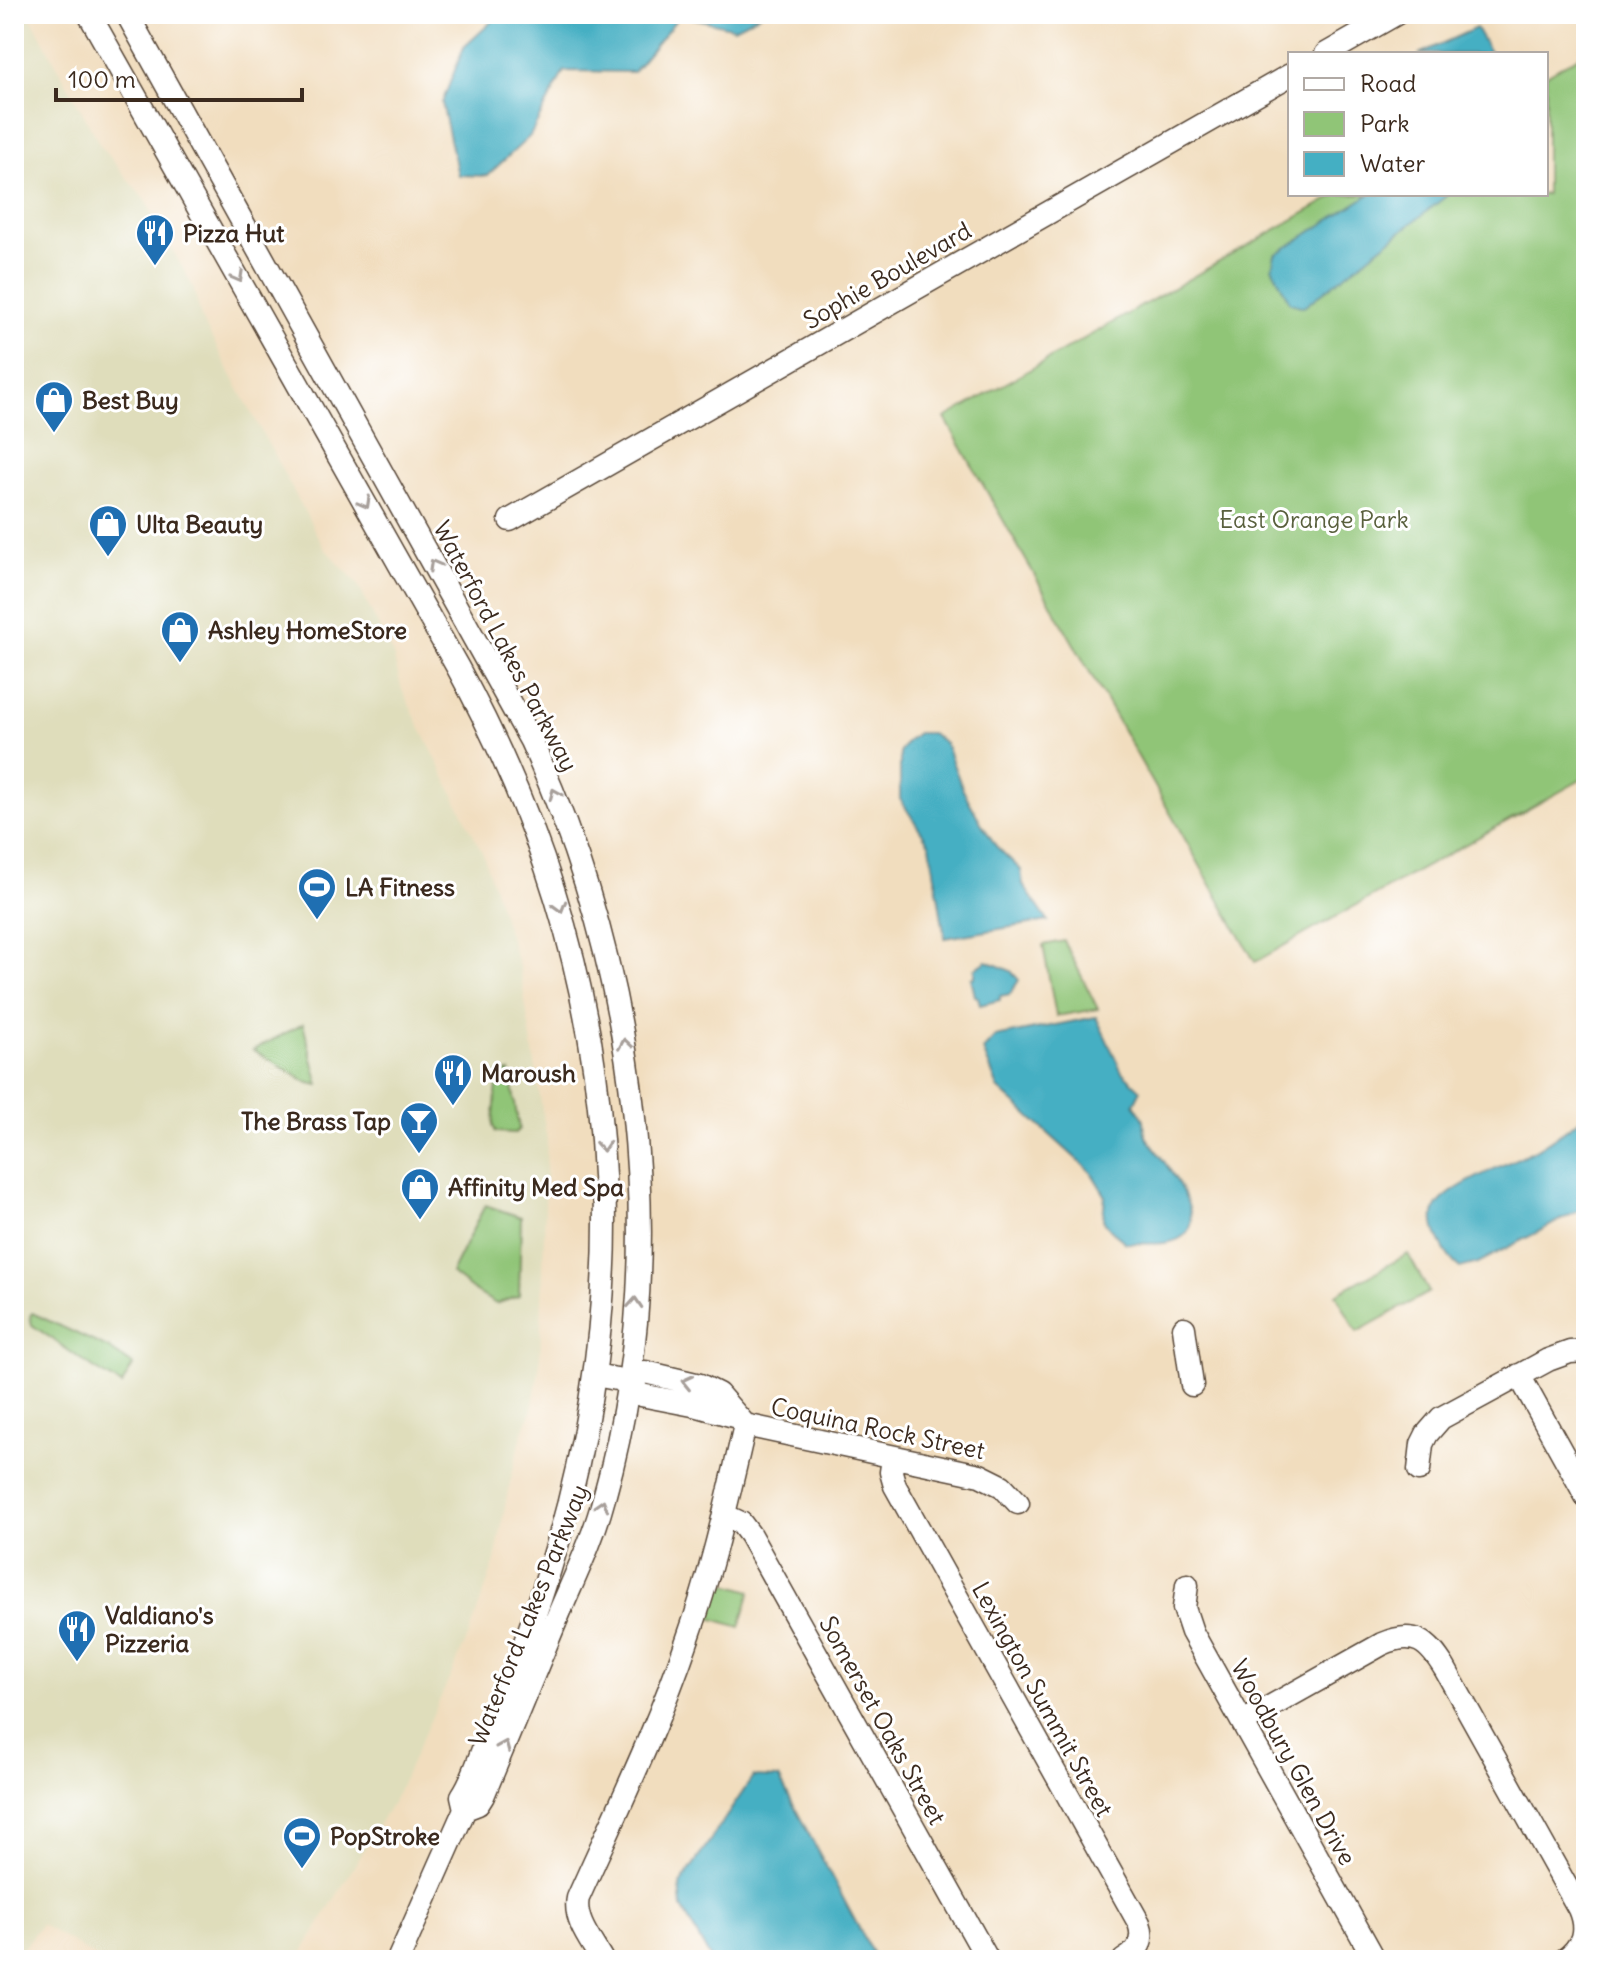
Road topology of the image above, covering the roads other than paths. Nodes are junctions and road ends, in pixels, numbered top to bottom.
1 (89, 14) edge
2 (127, 14) edge
3 (1396, 14) edge
4 (1330, 52) edge
5 (1288, 76) edge
6 (164, 146) junction
7 (288, 302) junction
8 (510, 520) dead end
9 (606, 952) junction
10 (574, 958) junction
11 (1184, 1328) dead end
12 (1586, 1351) edge
13 (595, 1375) junction
14 (1519, 1375) junction
15 (627, 1381) junction
16 (1192, 1385) dead end
17 (741, 1421) junction
18 (893, 1458) junction
19 (1419, 1470) dead end
20 (1586, 1496) edge
21 (1018, 1503) dead end
22 (724, 1515) junction
23 (1187, 1585) dead end
24 (1243, 1722) junction
25 (465, 1809) junction
26 (398, 1960) edge
27 (602, 1960) edge
28 (988, 1960) edge
29 (1124, 1960) edge
30 (1375, 1960) edge
31 (1564, 1960) edge

1 - 6 street, Waterford Lakes Parkway
2 - 7 street, Waterford Lakes Parkway
3 - 4 street
5 - 8 street, Sophie Boulevard
6 - 7 street
6 -> 10 street, Waterford Lakes Parkway
9 -> 7 street, Waterford Lakes Parkway
9 - 10 street
15 -> 9 street, Waterford Lakes Parkway
10 -> 13 street, Waterford Lakes Parkway
11 - 16 street
12 - 14 street
13 - 15 street, Coquina Rock Street
13 - 25 street, Waterford Lakes Parkway
14 - 19 street
14 - 20 street
15 - 17 street, Coquina Rock Street
25 -> 15 street, Waterford Lakes Parkway
17 - 18 street, Coquina Rock Street
17 - 22 street
18 - 21 street, Coquina Rock Street
18 - 29 street, Lexington Summit Street
22 - 27 street
22 - 28 street, Somerset Oaks Street
23 - 24 street, Woodbury Glen Drive
24 - 30 street, Woodbury Glen Drive
24 - 31 street
25 - 26 street, Waterford Lakes Parkway

